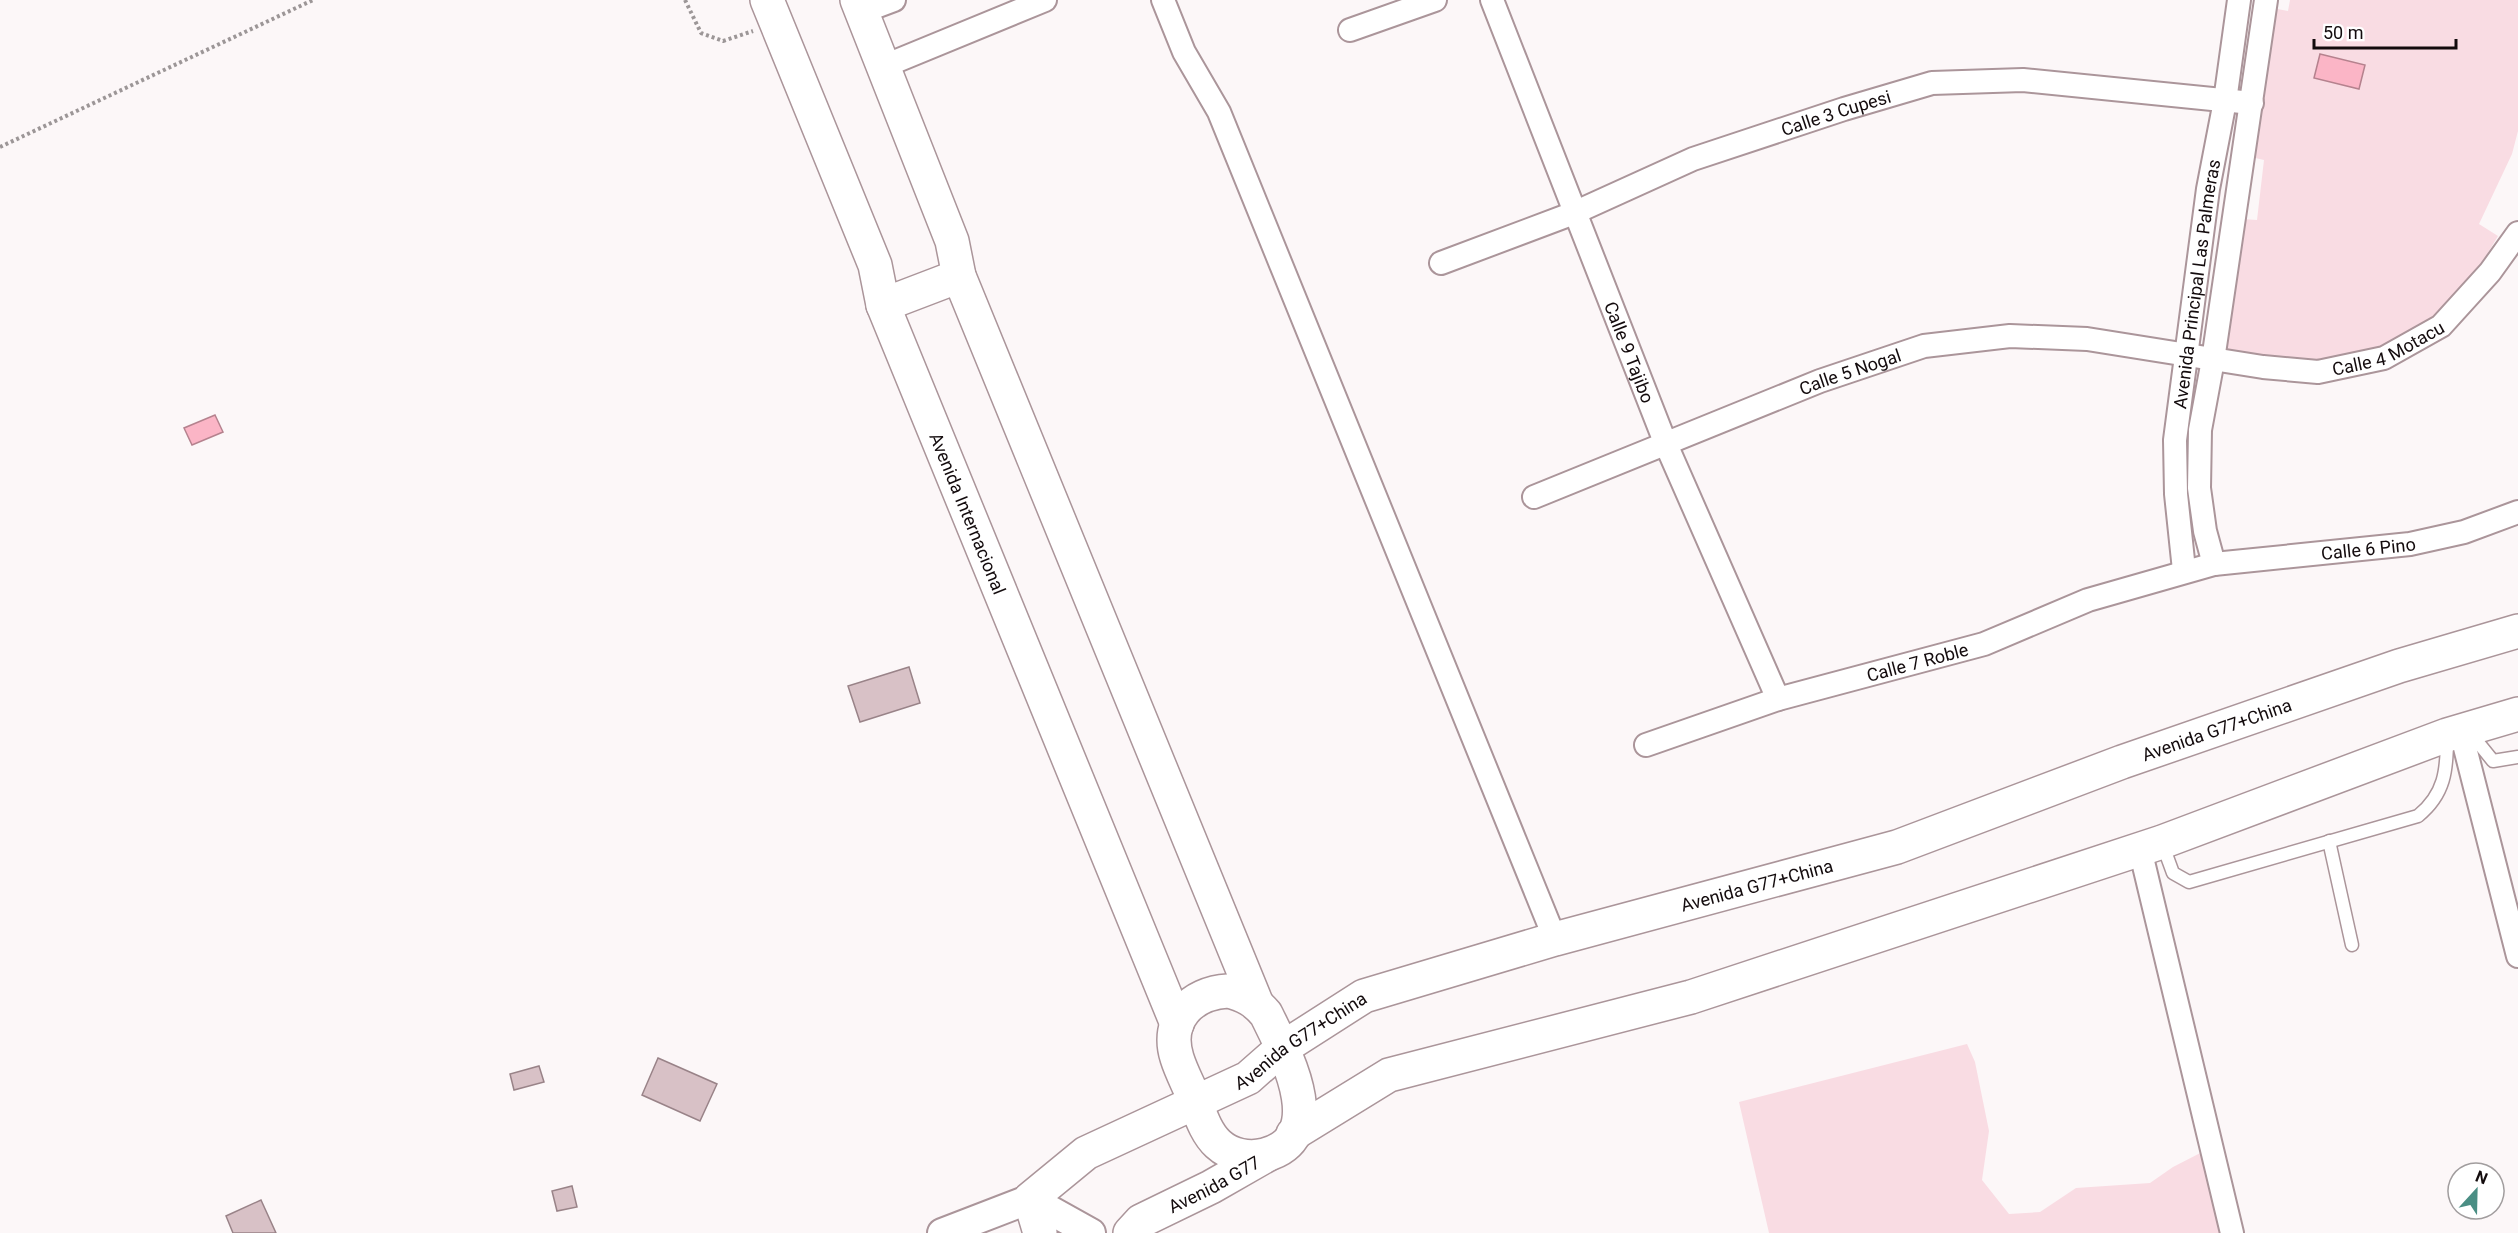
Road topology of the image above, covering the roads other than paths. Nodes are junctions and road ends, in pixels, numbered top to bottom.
1 (894, 0) edge
2 (1045, 0) edge
3 (1163, 0) edge
4 (1435, 0) edge
5 (1492, 0) edge
6 (2239, 0) edge
7 (2266, 0) edge
8 (860, 6) edge
9 (772, 11) edge
10 (1350, 30) dead end
11 (882, 67) junction
12 (2225, 101) junction
13 (2252, 103) junction
14 (1574, 213) junction
15 (2518, 233) edge
16 (1441, 263) dead end
17 (959, 276) junction
18 (884, 305) junction
19 (2184, 354) junction
20 (2213, 360) junction
21 (1665, 442) junction
22 (1534, 497) dead end
23 (2518, 512) edge
24 (2214, 564) junction
25 (2184, 570) junction
26 (2518, 631) edge
27 (1778, 699) junction
28 (2518, 714) edge
29 (2458, 732) junction
30 (1646, 745) dead end
31 (2518, 757) edge
32 (2329, 841) junction
33 (2151, 845) junction
34 (1555, 939) junction
35 (2352, 945) dead end
36 (2518, 956) edge
37 (1256, 1002) junction
38 (1177, 1024) junction
39 (1281, 1049) junction
40 (1196, 1104) junction
41 (1293, 1134) junction
42 (1267, 1155) junction
43 (1030, 1199) junction
44 (942, 1233) edge
45 (1040, 1233) edge
46 (1091, 1233) edge
47 (1130, 1233) edge
48 (2232, 1233) edge

1 - 8 street
2 - 11 street
3 - 34 street
4 - 10 street
5 - 14 street, Calle 9 Tajibo
6 - 12 street, Avenida Principal Las Palmeras
7 - 13 street, Avenida Principal Las Palmeras
8 - 11 main road
9 - 18 main road, Avenida Internacional
11 - 17 main road
12 - 13 street, Calle 3 Cupesi
12 - 14 street, Calle 3 Cupesi
12 - 19 street, Avenida Principal Las Palmeras
13 - 20 street, Avenida Principal Las Palmeras
14 - 16 street, Calle 3 Cupesi
14 - 21 street, Calle 9 Tajibo
15 - 20 street, Calle 4 Motacu
17 - 18 main road
17 - 37 main road
18 - 38 main road, Avenida Internacional
19 - 20 street, Calle 4 Motacu
19 - 21 street, Calle 5 Nogal
19 - 25 street, Avenida Principal Las Palmeras
20 - 24 street, Avenida Principal Las Palmeras
21 - 22 street, Calle 5 Nogal
21 - 27 street, Calle 9 Tajibo
23 - 24 street, Calle 6 Pino
24 - 25 street, Calle 6 Pino
25 - 27 street, Calle 7 Roble
26 - 34 main road, Avenida G77+China
27 - 30 street, Calle 7 Roble
28 - 29 main road
29 - 31 lane
29 - 32 lane
29 - 33 main road
29 - 36 street
32 - 33 lane
32 - 35 lane
33 - 41 main road
33 - 48 street
34 - 39 main road, Avenida G77+China
37 - 38 main road
37 - 39 main road
38 - 40 main road
39 - 40 main road, Avenida G77+China
39 - 41 main road
40 - 42 main road
40 - 43 main road, Avenida G77+China
41 - 42 main road, Avenida G77
42 - 47 main road, Avenida G77
43 - 44 street
43 - 45 main road
43 - 46 street

